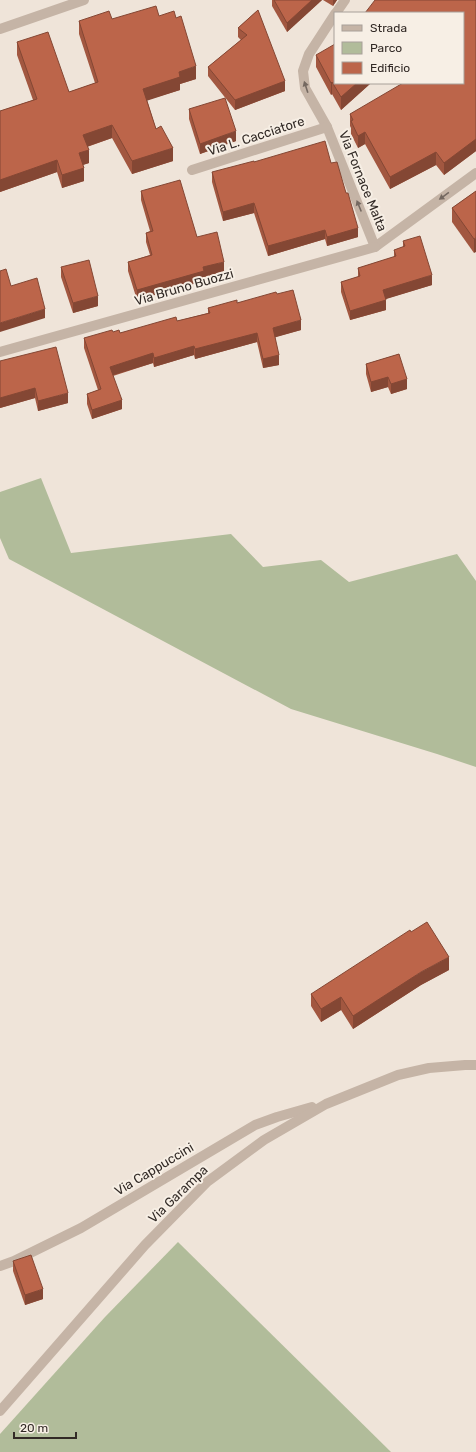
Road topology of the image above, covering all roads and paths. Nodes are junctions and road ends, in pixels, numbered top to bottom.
1 (84, 0) edge
2 (344, 0) edge
3 (336, 12) edge
4 (334, 16) edge
5 (0, 29) edge
6 (327, 127) junction
7 (192, 170) dead end
8 (476, 173) edge
9 (375, 247) junction
10 (0, 352) edge
11 (476, 1065) edge
12 (326, 1104) junction
13 (0, 1266) edge
14 (0, 1412) edge

1 - 5 street
2 - 3 street, Via Fornace Malta
6 -> 4 street, Via Fornace Malta
6 - 7 street, Via L. Cacciatore
9 -> 6 street, Via Fornace Malta
8 -> 9 street, Via Fornace Malta
9 - 10 street, Via Bruno Buozzi
11 - 12 street, Via Garampa
12 - 13 street, Via Cappuccini
12 - 14 street, Via Garampa

